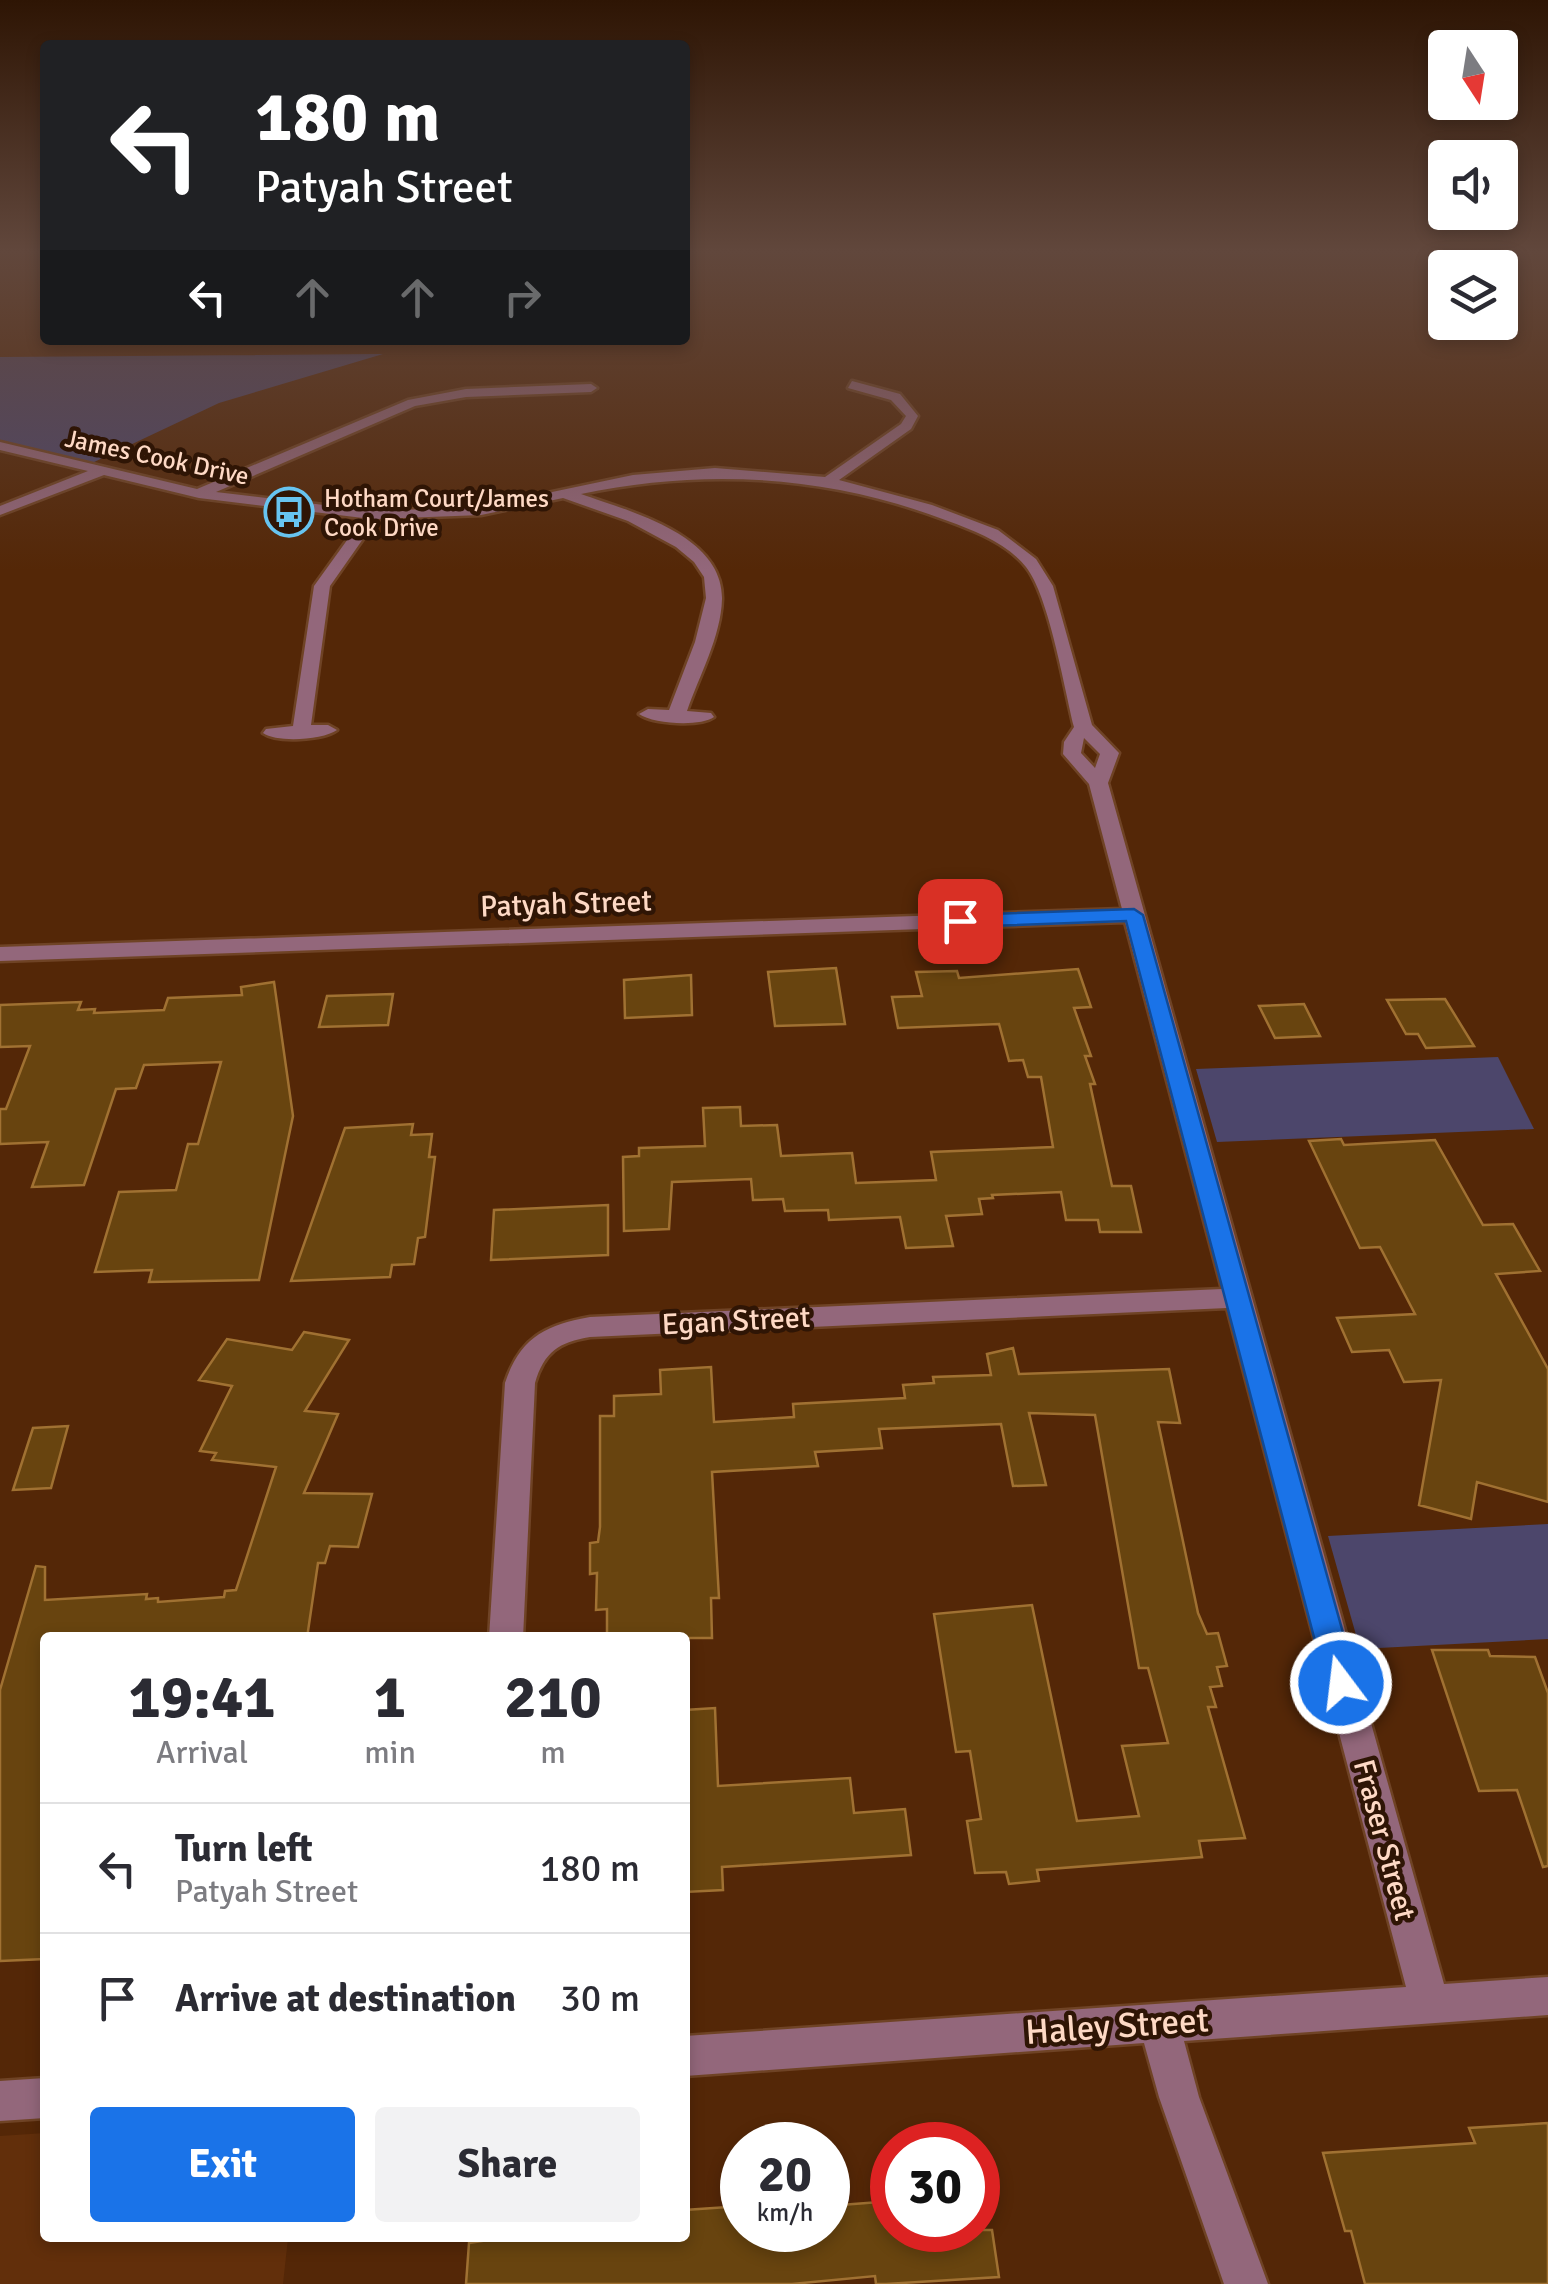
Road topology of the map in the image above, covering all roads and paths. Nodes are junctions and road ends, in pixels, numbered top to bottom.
1 (851, 385) dead end
2 (591, 388) dead end
3 (0, 446) edge
4 (102, 471) junction
5 (828, 481) junction
6 (199, 494) junction
7 (566, 494) junction
8 (0, 511) edge
9 (373, 515) junction
10 (1008, 543) joint
11 (648, 714) dead end
12 (676, 716) junction
13 (706, 716) dead end
14 (1083, 727) junction
15 (328, 730) dead end
16 (301, 731) junction
17 (272, 733) dead end
18 (1098, 784) junction
19 (1134, 915) junction
20 (0, 954) edge
21 (1235, 1298) junction
22 (506, 1632) edge
23 (1548, 1996) edge
24 (1430, 2004) junction
25 (1160, 2024) junction
26 (690, 2056) edge
27 (40, 2098) edge
28 (0, 2101) edge
29 (1246, 2284) edge

1 - 5 street
2 - 6 street
3 - 4 street, James Cook Drive
4 - 6 street, James Cook Drive
4 - 8 street
5 - 7 street, James Cook Drive
5 - 10 street, James Cook Drive
6 - 9 street, James Cook Drive
7 - 9 street, James Cook Drive
7 - 12 street
9 - 16 street
10 - 14 street, Fraser Street
11 - 12 street
12 - 13 street
14 - 18 street
14 - 18 street, Fraser Street
15 - 16 street
16 - 17 street
18 - 19 street, Fraser Street
19 - 20 street, Patyah Street
19 - 21 street, Fraser Street
21 - 22 street, Egan Street
21 - 24 street, Fraser Street
23 - 24 street, Haley Street
24 - 25 street, Haley Street
25 - 26 street, Haley Street
25 - 29 street
27 - 28 street

